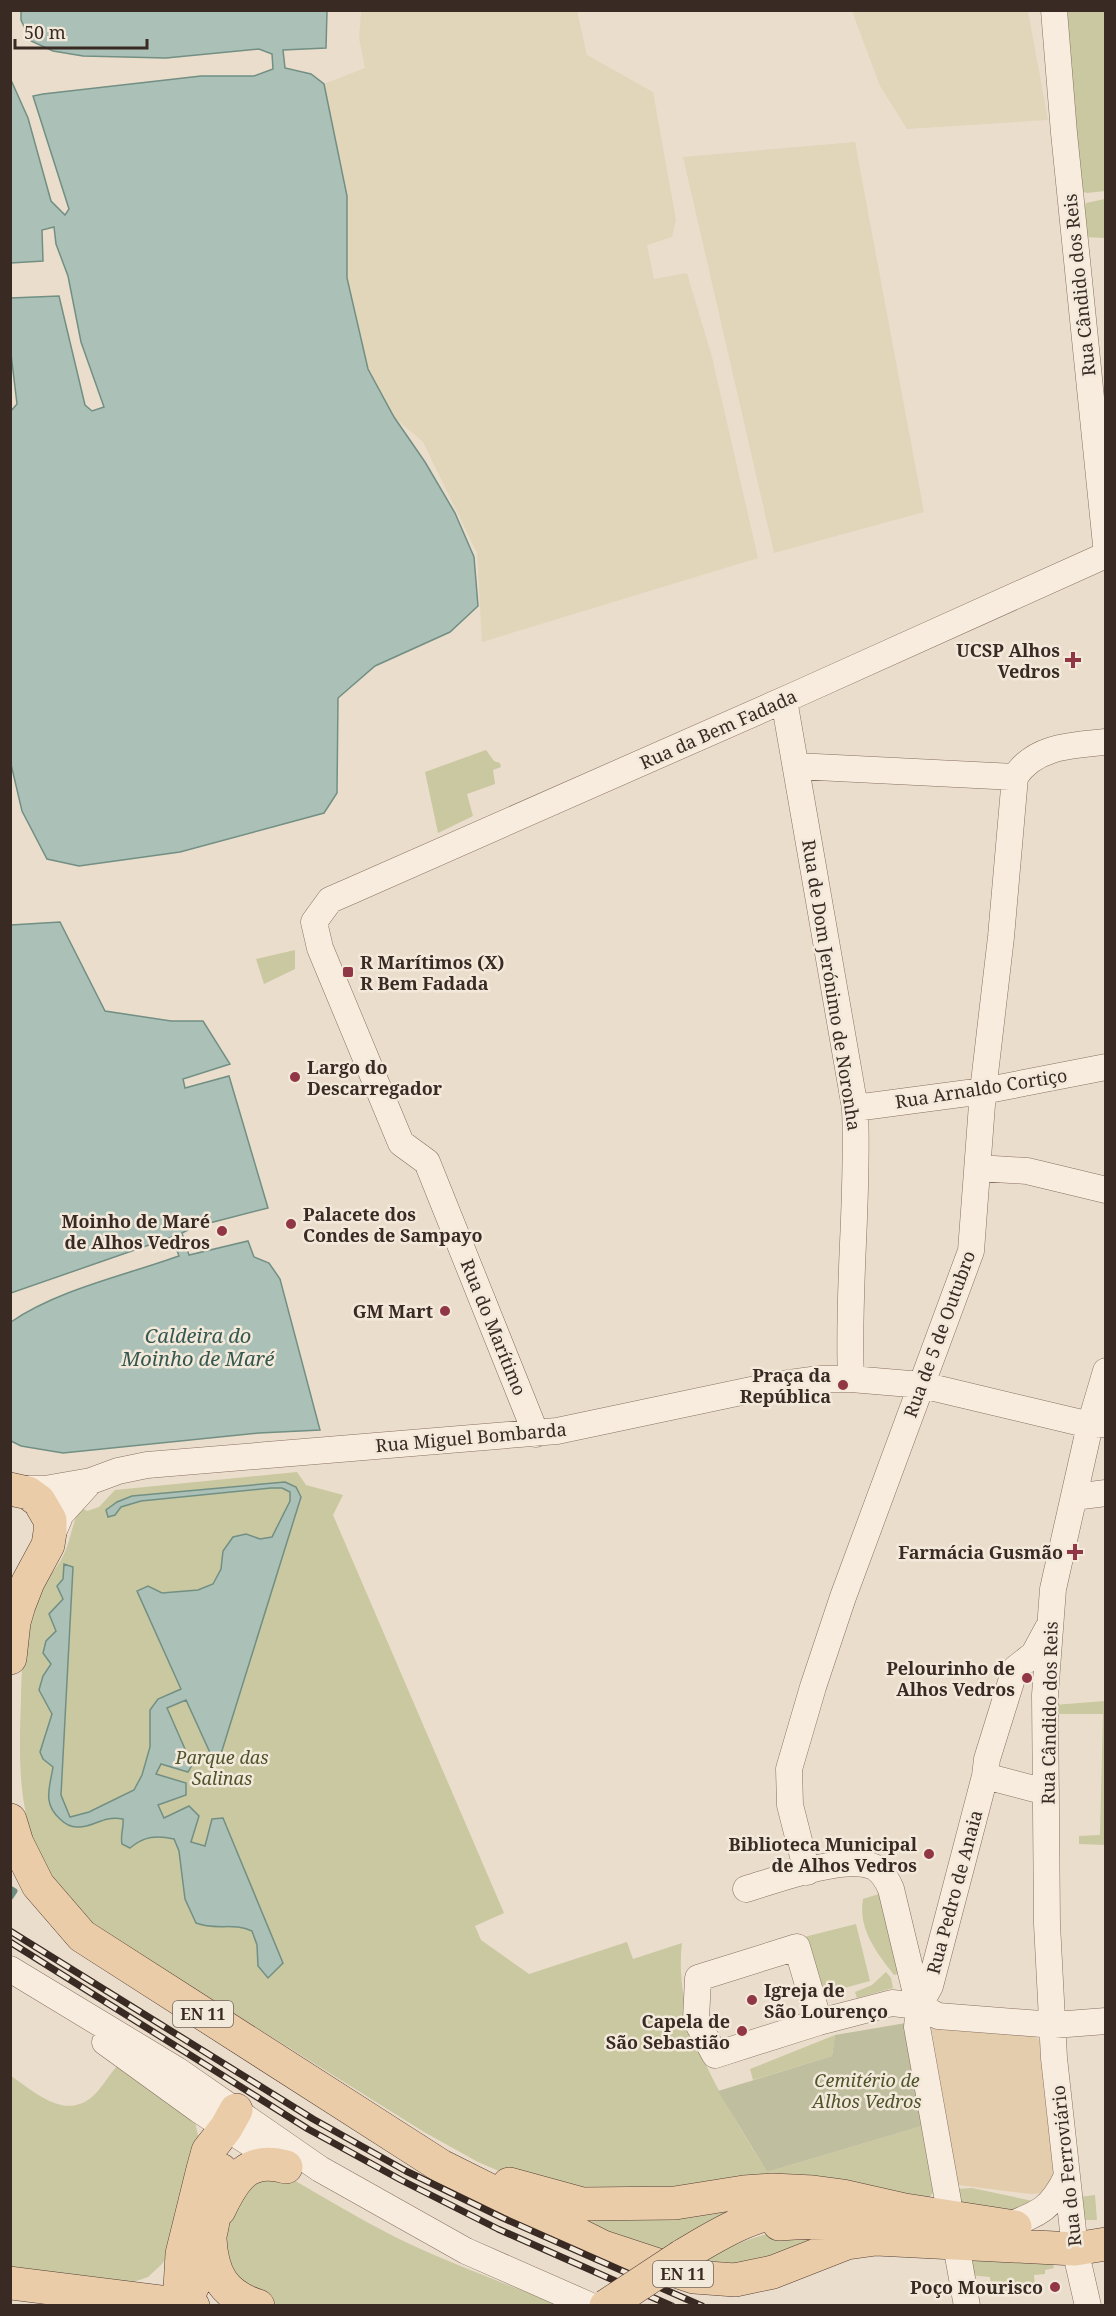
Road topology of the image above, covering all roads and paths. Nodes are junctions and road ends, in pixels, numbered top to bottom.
1 (1053, 10) edge
2 (1106, 545) edge
3 (1106, 555) edge
4 (784, 700) junction
5 (1106, 742) edge
6 (796, 766) junction
7 (1015, 777) junction
8 (330, 900) joint
9 (1106, 1067) edge
10 (983, 1091) junction
11 (855, 1107) junction
12 (978, 1167) junction
13 (1106, 1190) edge
14 (1106, 1371) edge
15 (851, 1379) junction
16 (922, 1385) junction
17 (1098, 1425) edge
18 (537, 1434) junction
19 (91, 1481) junction
20 (10, 1489) edge
21 (1106, 1493) edge
22 (1074, 1497) junction
23 (33, 1558) edge
24 (1050, 1626) junction
25 (10, 1658) edge
26 (985, 1776) junction
27 (1046, 1792) junction
28 (10, 1820) edge
29 (807, 1872) junction
30 (746, 1889) dead end
31 (10, 1970) edge
32 (919, 2006) junction
33 (1106, 2021) edge
34 (819, 2022) junction
35 (1054, 2025) junction
36 (231, 2119) junction
37 (441, 2166) junction
38 (286, 2167) junction
39 (1067, 2176) junction
40 (948, 2201) dead end
41 (905, 2210) junction
42 (1004, 2227) junction
43 (202, 2238) junction
44 (1090, 2238) edge
45 (711, 2239) junction
46 (949, 2249) junction
47 (510, 2272) junction
48 (10, 2283) edge
49 (118, 2296) junction
50 (186, 2305) edge
51 (258, 2306) edge
52 (591, 2306) edge
53 (606, 2306) edge
54 (968, 2306) edge
55 (1088, 2306) edge

1 - 2 street, Rua Cândido dos Reis
3 - 4 street, Rua da Bem Fadada
4 - 6 street, Rua de Dom Jerónimo de Noronha
4 - 8 street, Rua da Bem Fadada
5 - 7 street
6 - 7 street
6 - 11 street, Rua de Dom Jerónimo de Noronha
7 - 10 street, Rua de 5 de Outubro
8 - 18 street, Rua do Marítimo
9 - 10 street, Rua Arnaldo Cortiço
10 - 11 street, Rua Arnaldo Cortiço
10 - 12 street, Rua de 5 de Outubro
11 - 15 street, Rua de Dom Jerónimo de Noronha
12 - 13 street
12 - 16 street, Rua de 5 de Outubro
14 - 17 street, Rua Cândido dos Reis
15 - 16 street, Rua Miguel Bombarda
15 - 18 street, Rua Miguel Bombarda
16 - 17 street, Rua Miguel Bombarda
16 - 29 street, Rua de 5 de Outubro
17 - 22 street, Rua Cândido dos Reis
18 - 19 street, Rua Miguel Bombarda
19 - 20 street, Rua Miguel Bombarda
19 - 23 street, Rua Miguel Bombarda
20 - 23 main road
21 - 22 street
22 - 24 street, Rua Cândido dos Reis
23 - 25 main road
24 - 26 street, Rua Pedro de Anaia
24 - 27 street, Rua Cândido dos Reis
26 - 27 street
26 - 32 street, Rua Pedro de Anaia
27 - 35 street, Rua Cândido dos Reis
28 - 37 main road, EN 11
29 - 30 street
29 - 32 street
31 - 36 street
32 - 34 street
32 - 35 street
32 - 40 street
33 - 35 street
34 - 34 street
35 - 39 street, Rua do Ferroviário
36 - 38 street
36 - 43 main road
36 - 43 main road
36 - 47 street
37 - 41 main road, EN 11
37 - 46 main road, EN 11
38 - 43 main road
38 - 47 street
39 - 42 street
39 - 44 street, Rua do Ferroviário
41 - 42 main road, EN 11
41 - 45 main road
42 - 44 main road, EN 11
43 - 49 main road
43 - 50 main road
43 - 51 main road
44 - 46 main road, EN 11
44 - 55 street, Rua do Ferroviário
45 - 46 main road
45 - 53 main road, bridge
46 - 54 street
47 - 52 street
48 - 49 main road
49 - 50 main road

